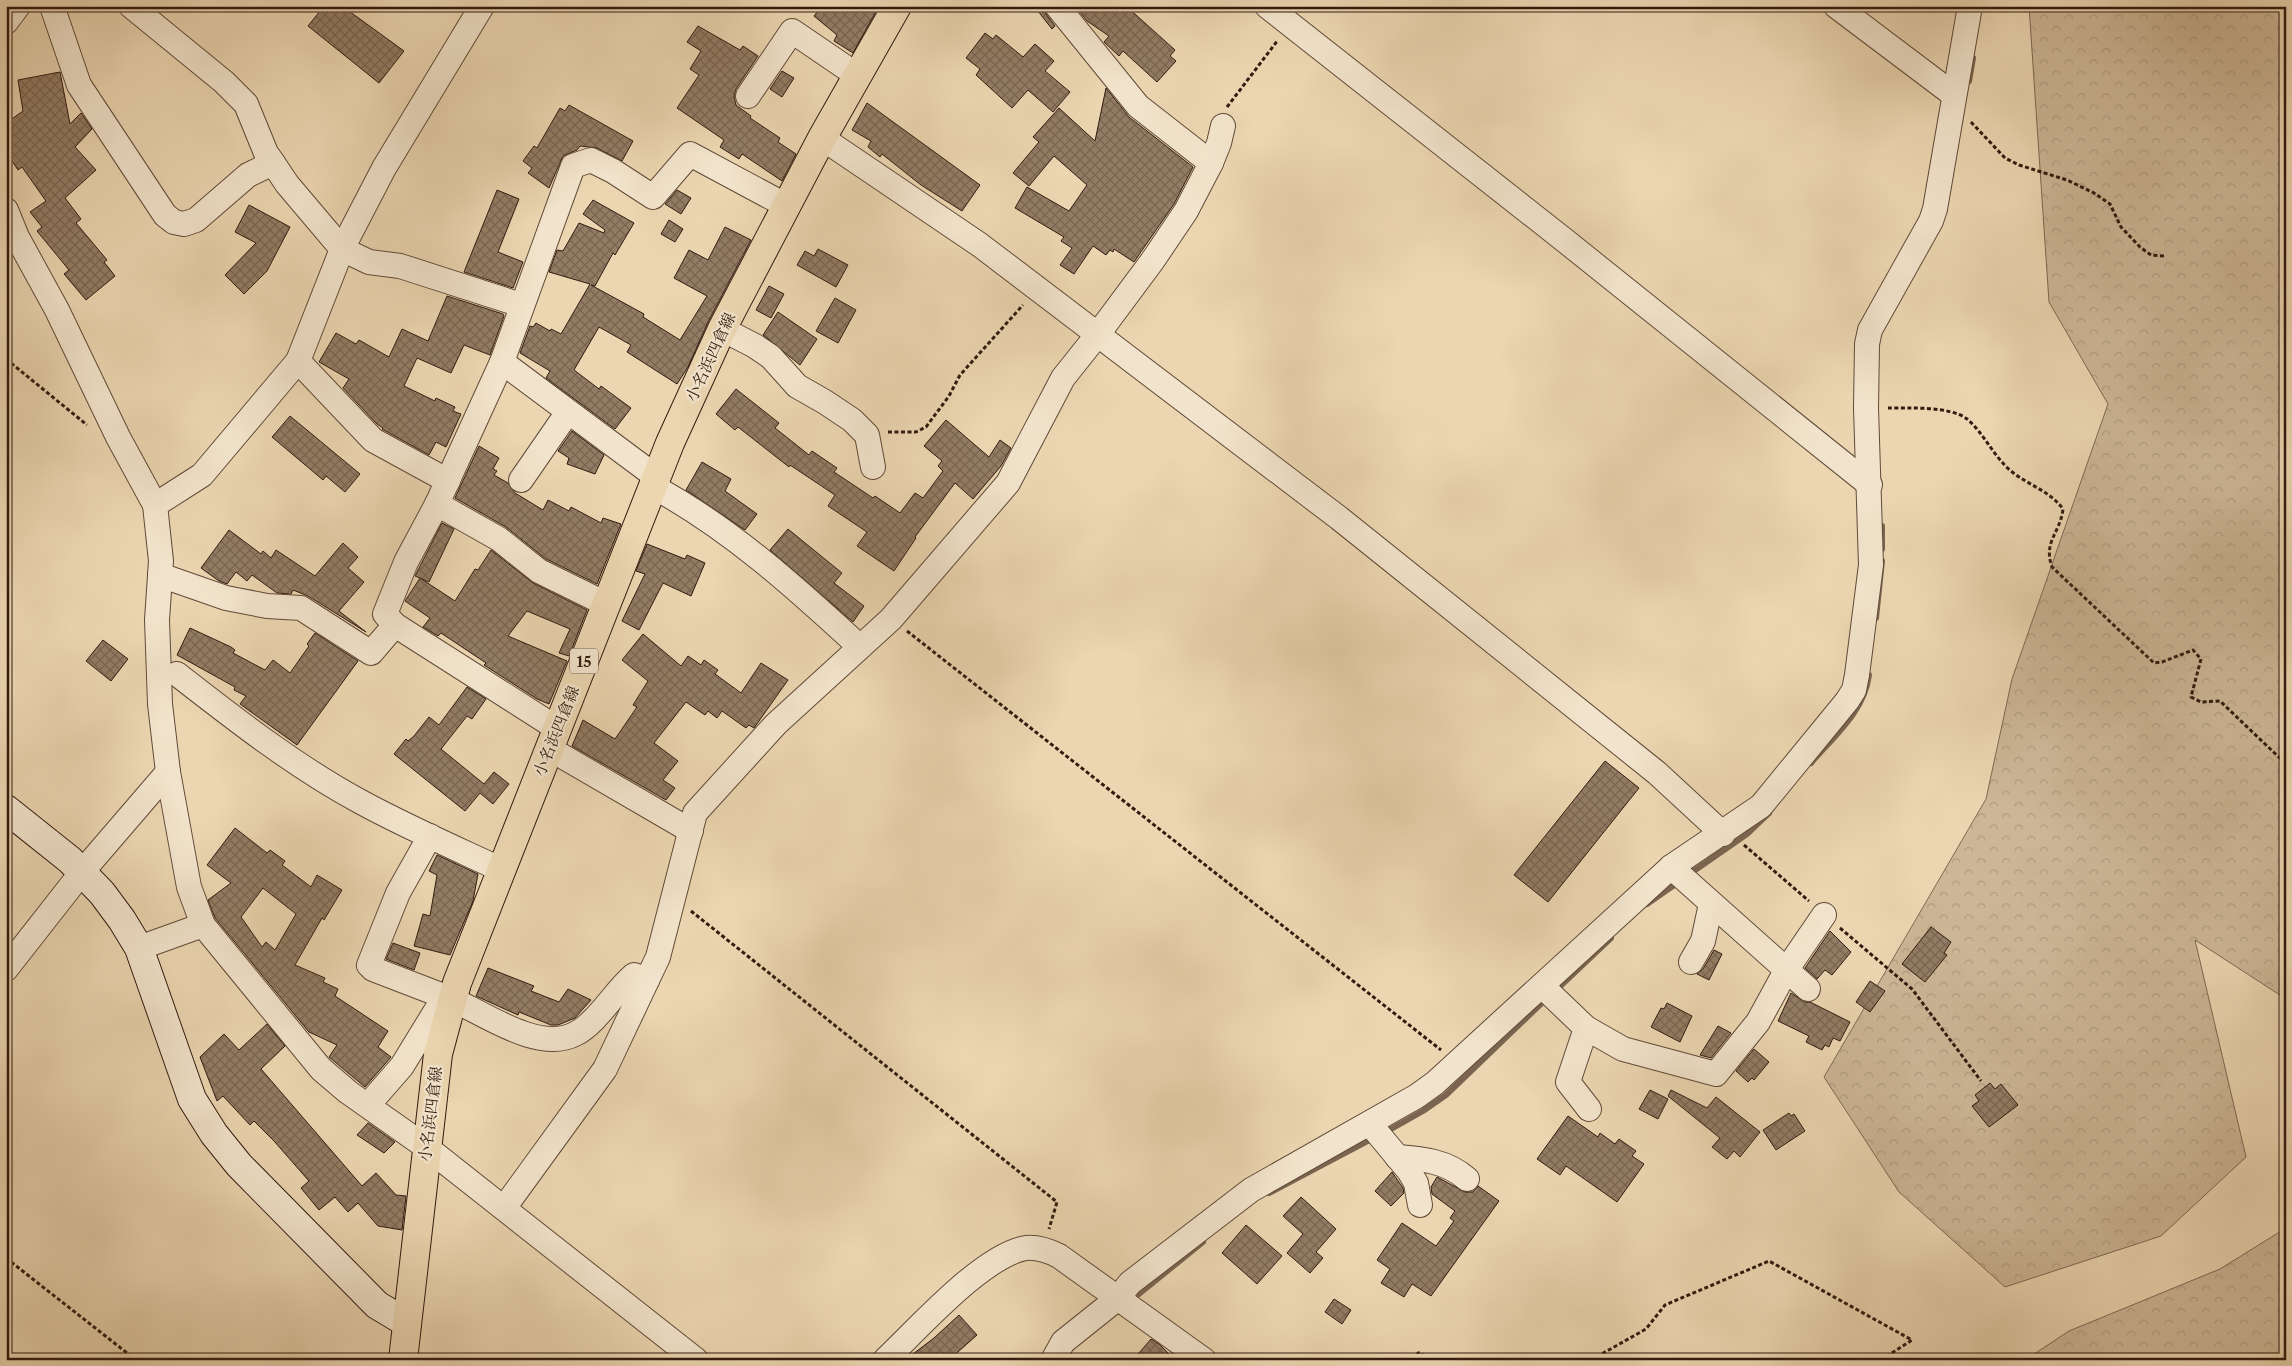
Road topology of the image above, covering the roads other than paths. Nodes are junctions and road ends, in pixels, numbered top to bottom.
1 (18, 6) edge
2 (52, 6) edge
3 (131, 6) edge
4 (482, 6) edge
5 (897, 6) edge
6 (1057, 6) edge
7 (1268, 6) edge
8 (1836, 6) edge
9 (1970, 6) edge
10 (6, 22) edge
11 (858, 76) junction
12 (1954, 95) junction
13 (748, 96) dead end
14 (1224, 126) road end
15 (822, 138) junction
16 (272, 163) junction
17 (1211, 163) junction
18 (787, 206) junction
19 (6, 210) edge
20 (342, 249) junction
21 (521, 305) junction
22 (722, 329) junction
23 (1098, 334) junction
24 (298, 361) junction
25 (502, 362) junction
26 (568, 412) junction
27 (873, 467) dead end
28 (521, 480) dead end
29 (448, 481) junction
30 (654, 481) junction
31 (1870, 485) junction
32 (437, 504) junction
33 (155, 505) junction
34 (160, 575) junction
35 (606, 604) junction
36 (395, 625) junction
37 (860, 647) junction
38 (177, 674) dead end
39 (554, 739) junction
40 (168, 772) junction
41 (6, 810) edge
42 (691, 831) junction
43 (430, 836) junction
44 (1732, 838) junction
45 (502, 870) junction
46 (82, 872) junction
47 (1679, 874) junction
48 (1712, 904) junction
49 (1824, 915) road end
50 (203, 925) junction
51 (139, 948) junction
52 (1691, 962) dead end
53 (6, 969) edge
54 (1787, 969) junction
55 (647, 980) junction
56 (1808, 989) dead end
57 (1548, 992) junction
58 (449, 999) junction
59 (1586, 1028) junction
60 (368, 1106) junction
61 (1589, 1109) dead end
62 (1376, 1132) junction
63 (426, 1147) junction
64 (1397, 1157) junction
65 (1467, 1179) dead end
66 (1420, 1205) dead end
67 (504, 1208) junction
68 (1123, 1302) junction
69 (407, 1323) junction
70 (403, 1360) edge
71 (696, 1360) edge
72 (885, 1360) edge
73 (1053, 1360) edge
74 (1204, 1360) edge

1 - 10 street
2 - 16 street
3 - 16 street
4 - 20 street
5 - 11 main road, 小名浜四倉線 / 15
6 - 17 street
7 - 31 street
8 - 12 street
9 - 12 street
11 - 13 street
11 - 15 main road, 小名浜四倉線 / 15
12 - 31 street
14 - 17 street
15 - 18 main road, 小名浜四倉線 / 15
15 - 23 street
16 - 20 street
17 - 23 street
18 - 21 street
18 - 22 main road, 小名浜四倉線 / 15
19 - 33 street
20 - 21 street
20 - 24 street
21 - 25 street
22 - 27 street
22 - 30 main road, 小名浜四倉線 / 15
23 - 37 street
23 - 44 street
24 - 29 street
24 - 33 street
25 - 26 street
25 - 29 street
26 - 28 street
26 - 30 street
29 - 32 street
30 - 35 main road, 小名浜四倉線 / 15
30 - 37 street
31 - 44 street
32 - 35 street
32 - 36 street
33 - 34 street
34 - 36 street
34 - 40 street
35 - 39 main road, 小名浜四倉線 / 15
36 - 39 street
37 - 42 street
38 - 43 street
39 - 42 street
39 - 45 main road, 小名浜四倉線 / 15
40 - 46 street
40 - 50 street
41 - 46 street
42 - 55 street
43 - 45 street
43 - 58 street
44 - 47 street
45 - 58 main road, 小名浜四倉線 / 15
46 - 51 street
46 - 53 street
47 - 48 street
47 - 57 street
48 - 52 street
48 - 54 street
49 - 54 street
50 - 51 street
50 - 60 street
51 - 69 street
54 - 56 street
54 - 59 street
55 - 58 street
55 - 67 street
57 - 59 street
57 - 62 street
58 - 60 street
58 - 63 main road, 小名浜四倉線 / 15
59 - 61 street
60 - 63 street
62 - 64 street
62 - 68 street
63 - 67 street
63 - 69 main road, 小名浜四倉線 / 15
64 - 65 street
64 - 66 street
67 - 71 street
68 - 72 street
68 - 73 street
68 - 74 street
69 - 70 main road, 小名浜四倉線 / 15

